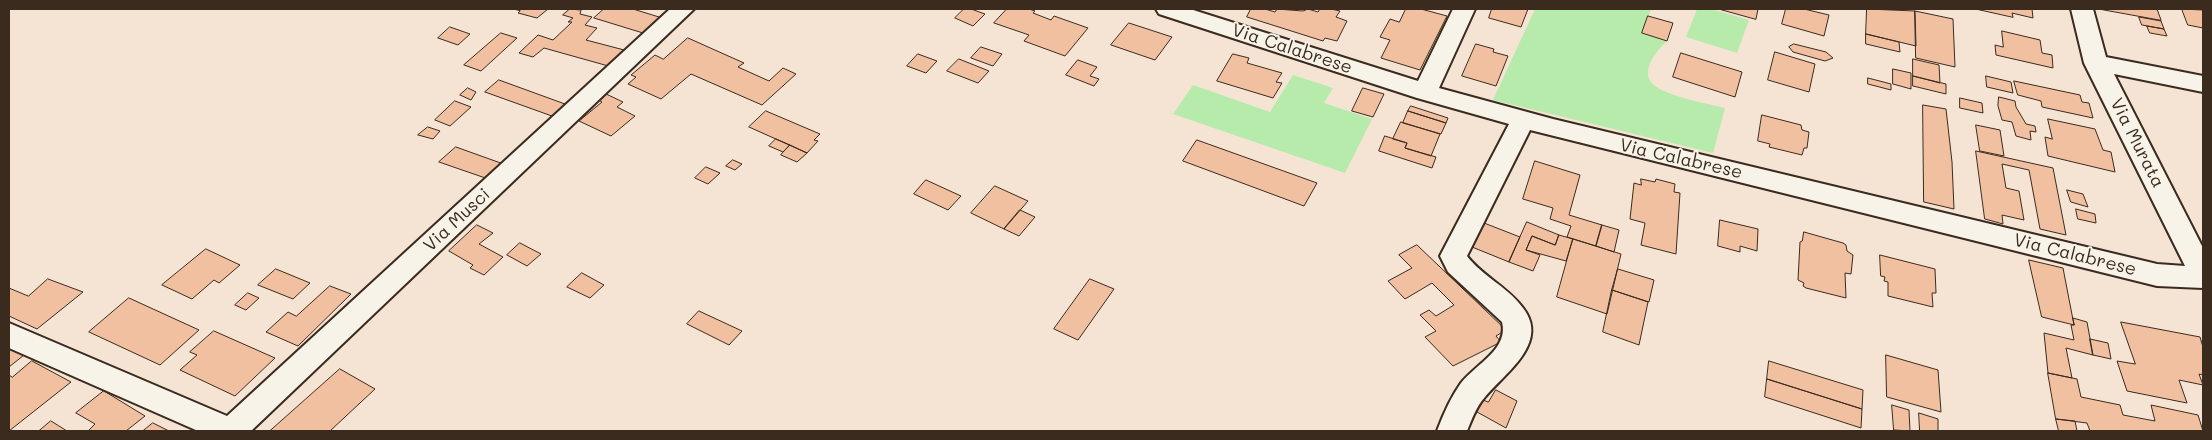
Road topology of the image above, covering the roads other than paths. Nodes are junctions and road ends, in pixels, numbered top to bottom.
1 (683, 9) edge
2 (1464, 9) edge
3 (2082, 9) edge
4 (1179, 11) edge
5 (2096, 63) junction
6 (2203, 84) edge
7 (1425, 92) junction
8 (1523, 120) junction
9 (2203, 276) edge
10 (9, 335) edge
11 (230, 431) edge
12 (1452, 431) edge

1 - 11 street, Via Musci
2 - 7 street
3 - 5 street, Via Murata
4 - 7 street, Via Calabrese
5 - 6 street
5 - 9 street, Via Murata
7 - 8 street, Via Calabrese
8 - 9 street, Via Calabrese
8 - 12 street
10 - 11 street

